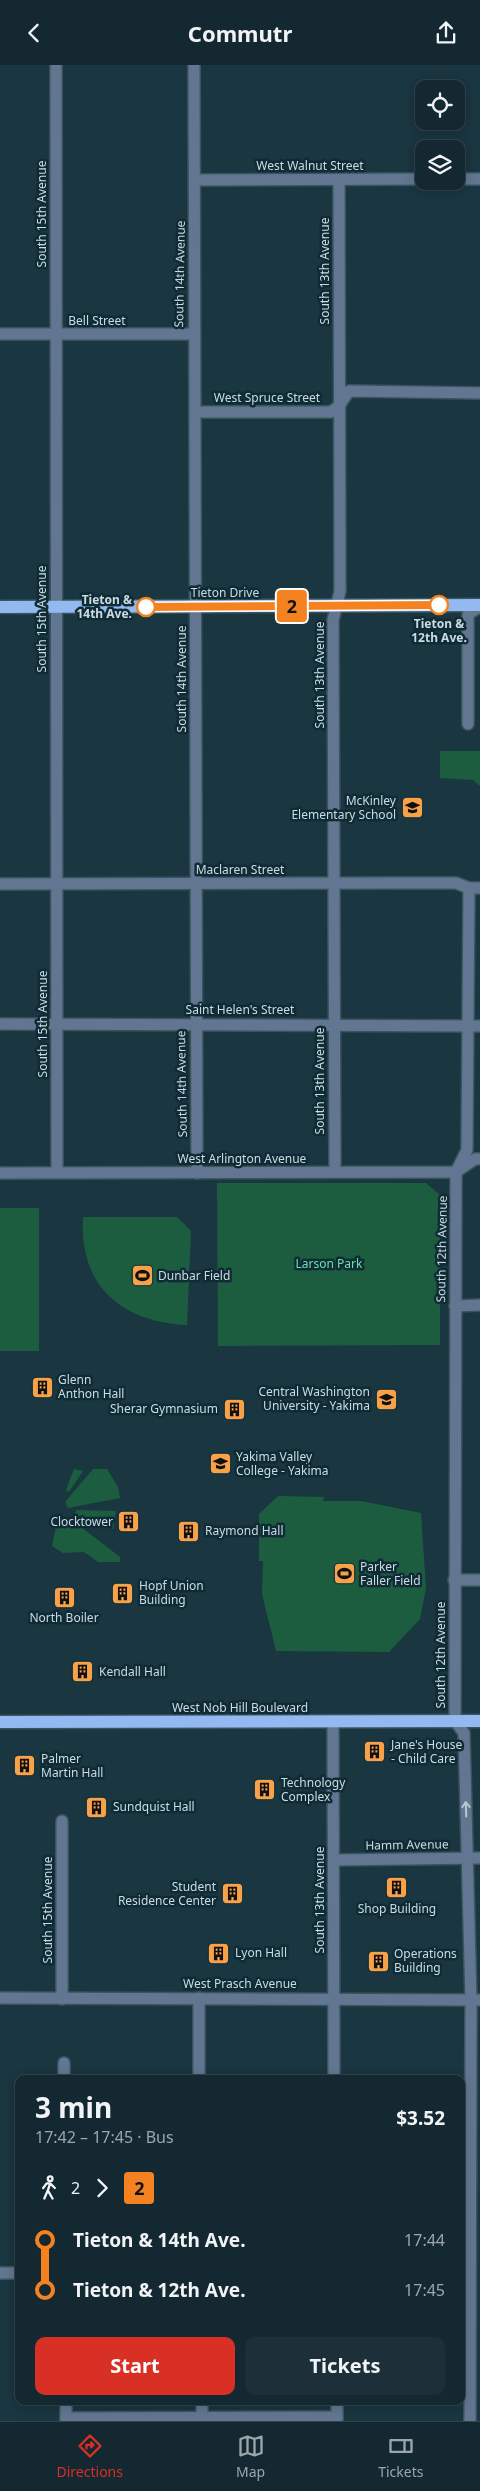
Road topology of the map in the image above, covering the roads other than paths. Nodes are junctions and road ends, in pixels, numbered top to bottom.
1 (56, 65) edge
2 (194, 65) edge
3 (415, 179) edge
4 (465, 179) edge
5 (480, 179) edge
6 (195, 180) junction
7 (339, 180) junction
8 (0, 334) edge
9 (56, 335) junction
10 (194, 335) junction
11 (480, 393) edge
12 (339, 406) junction
13 (195, 412) junction
14 (195, 606) junction
15 (338, 606) junction
16 (480, 606) edge
17 (0, 607) edge
18 (55, 607) junction
19 (468, 724) dead end
20 (334, 883) junction
21 (0, 884) edge
22 (56, 884) junction
23 (196, 884) junction
24 (474, 888) edge
25 (195, 1023) junction
26 (0, 1024) edge
27 (57, 1025) junction
28 (334, 1025) junction
29 (467, 1026) junction
30 (480, 1026) edge
31 (480, 1159) edge
32 (57, 1172) junction
33 (335, 1172) junction
34 (456, 1172) junction
35 (0, 1173) edge
36 (197, 1173) junction
37 (480, 1305) edge
38 (455, 1306) junction
39 (454, 1580) junction
40 (480, 1580) edge
41 (333, 1721) junction
42 (455, 1721) junction
43 (480, 1721) edge
44 (0, 1722) edge
45 (62, 1821) dead end
46 (474, 1858) edge
47 (334, 1860) junction
48 (0, 1998) edge
49 (198, 1998) junction
50 (334, 1998) junction
51 (62, 1999) junction
52 (476, 2000) edge
53 (64, 2063) dead end
54 (64, 2075) edge
55 (199, 2075) edge
56 (334, 2075) edge
57 (0, 2273) edge
58 (15, 2273) edge
59 (470, 2277) edge
60 (66, 2405) edge
61 (202, 2405) edge
62 (336, 2405) edge
63 (66, 2419) edge
64 (202, 2419) edge
65 (337, 2419) edge
66 (470, 2421) edge

1 - 9 street, South 15th Avenue
2 - 6 street, South 14th Avenue
3 - 7 street, West Walnut Street
4 - 5 street
6 - 7 street, West Walnut Street
6 - 10 street, South 14th Avenue
7 - 12 street, South 13th Avenue
8 - 9 street, Bell Street
9 - 10 street, Bell Street
9 - 18 street, South 15th Avenue
10 - 13 street, South 14th Avenue
11 - 12 street, West Spruce Street
12 - 13 street, West Spruce Street
12 - 15 street, South 13th Avenue
13 - 14 street, South 14th Avenue
14 - 15 main road, Tieton Drive
14 - 18 main road, Tieton Drive
14 - 23 street, South 14th Avenue
15 - 16 main road, Tieton Drive
15 - 20 street, South 13th Avenue
16 - 19 street
17 - 18 main road, Tieton Drive
18 - 22 street, South 15th Avenue
20 - 23 street, Maclaren Street
20 - 24 street, Maclaren Street
20 - 28 street, South 13th Avenue
21 - 22 street, Maclaren Street
22 - 23 street, Maclaren Street
22 - 27 street, South 15th Avenue
23 - 25 street, South 14th Avenue
24 - 29 street, South 12th Avenue
25 - 27 street, Saint Helen's Street
25 - 28 street, Saint Helen's Street
25 - 36 street, South 14th Avenue
26 - 27 street, Saint Helen's Street
27 - 32 street, South 15th Avenue
28 - 29 street, Saint Helen's Street
28 - 33 street, South 13th Avenue
29 - 30 street, Saint Helen's Street
29 - 34 street, South 12th Avenue
31 - 34 street
32 - 35 street, West Arlington Avenue
32 - 36 street, West Arlington Avenue
33 - 34 street, West Arlington Avenue
33 - 36 street, West Arlington Avenue
34 - 38 street, South 12th Avenue
37 - 38 street
38 - 39 street, South 12th Avenue
39 - 40 street
39 - 42 street, South 12th Avenue
41 - 42 main road, West Nob Hill Boulevard
41 - 44 main road, West Nob Hill Boulevard
41 - 47 street, South 13th Avenue
42 - 43 main road, West Nob Hill Boulevard
46 -> 42 street, South 12th Avenue
45 - 51 street, South 15th Avenue
46 - 47 street, Hamm Avenue
46 - 52 street, South 12th Avenue
47 - 50 street, South 13th Avenue
48 - 51 street, West Prasch Avenue
49 - 50 street, West Prasch Avenue
49 - 51 street, West Prasch Avenue
49 - 55 street
50 - 52 street, West Prasch Avenue
50 - 56 street, South 13th Avenue
52 - 59 street, South 12th Avenue
53 - 54 street
57 - 58 street
59 - 66 street, South 12th Avenue
60 - 63 street
61 - 64 street
62 - 65 street
63 - 64 street
64 - 65 street

